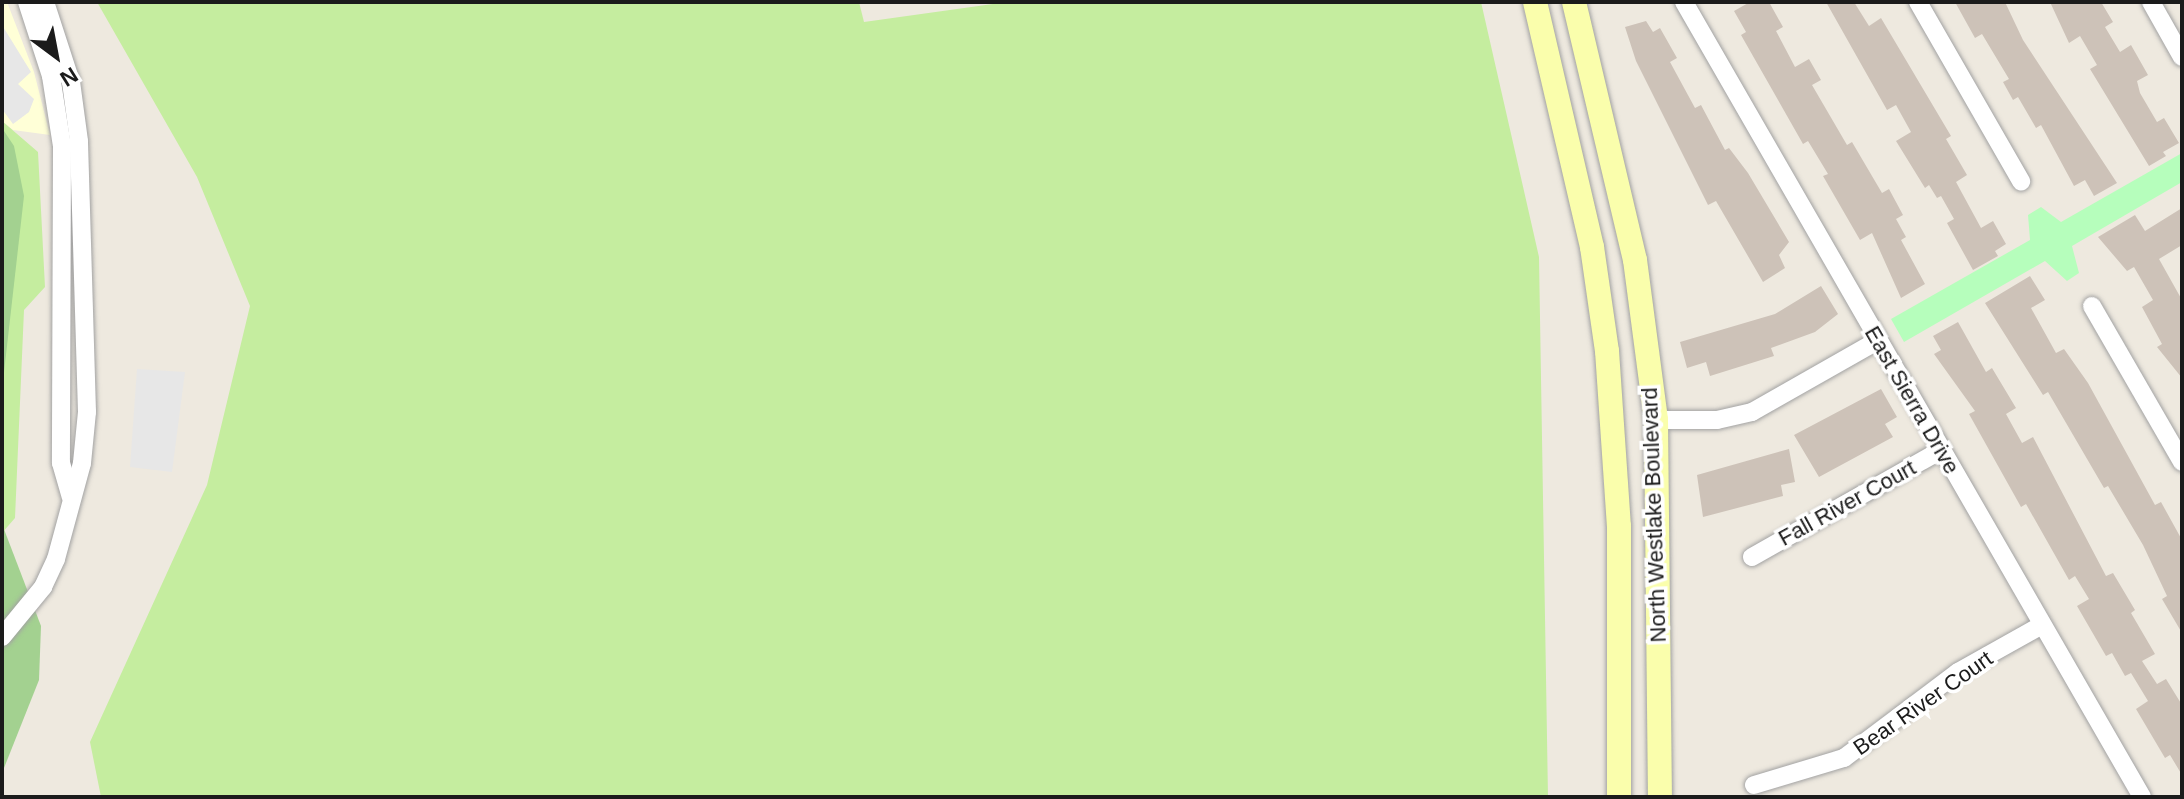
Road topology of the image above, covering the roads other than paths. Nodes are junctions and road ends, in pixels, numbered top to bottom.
1 (27, 2) edge
2 (45, 2) edge
3 (1535, 2) edge
4 (1574, 2) edge
5 (1684, 2) edge
6 (1918, 2) edge
7 (2151, 2) edge
8 (2182, 57) edge
9 (2021, 181) dead end
10 (83, 289) junction
11 (62, 290) junction
12 (2092, 306) dead end
13 (1877, 341) junction
14 (1656, 420) junction
15 (1941, 450) junction
16 (2182, 462) edge
17 (71, 499) junction
18 (1752, 557) dead end
19 (2042, 625) junction
20 (2, 637) edge
21 (1754, 785) dead end
22 (1619, 797) edge
23 (1660, 797) edge
24 (2142, 797) edge

1 - 11 street
2 - 10 street
3 - 22 main road, North Westlake Boulevard
4 - 14 main road, North Westlake Boulevard
5 - 13 street, East Sierra Drive
6 - 9 street
7 - 8 street
10 - 11 street
10 - 17 street
11 - 17 street
12 - 16 street
13 - 14 street
13 - 15 street, East Sierra Drive
14 - 23 main road, North Westlake Boulevard
15 - 18 street, Fall River Court
15 - 19 street, East Sierra Drive
17 - 20 street
19 - 21 street, Bear River Court
19 - 24 street, East Sierra Drive

